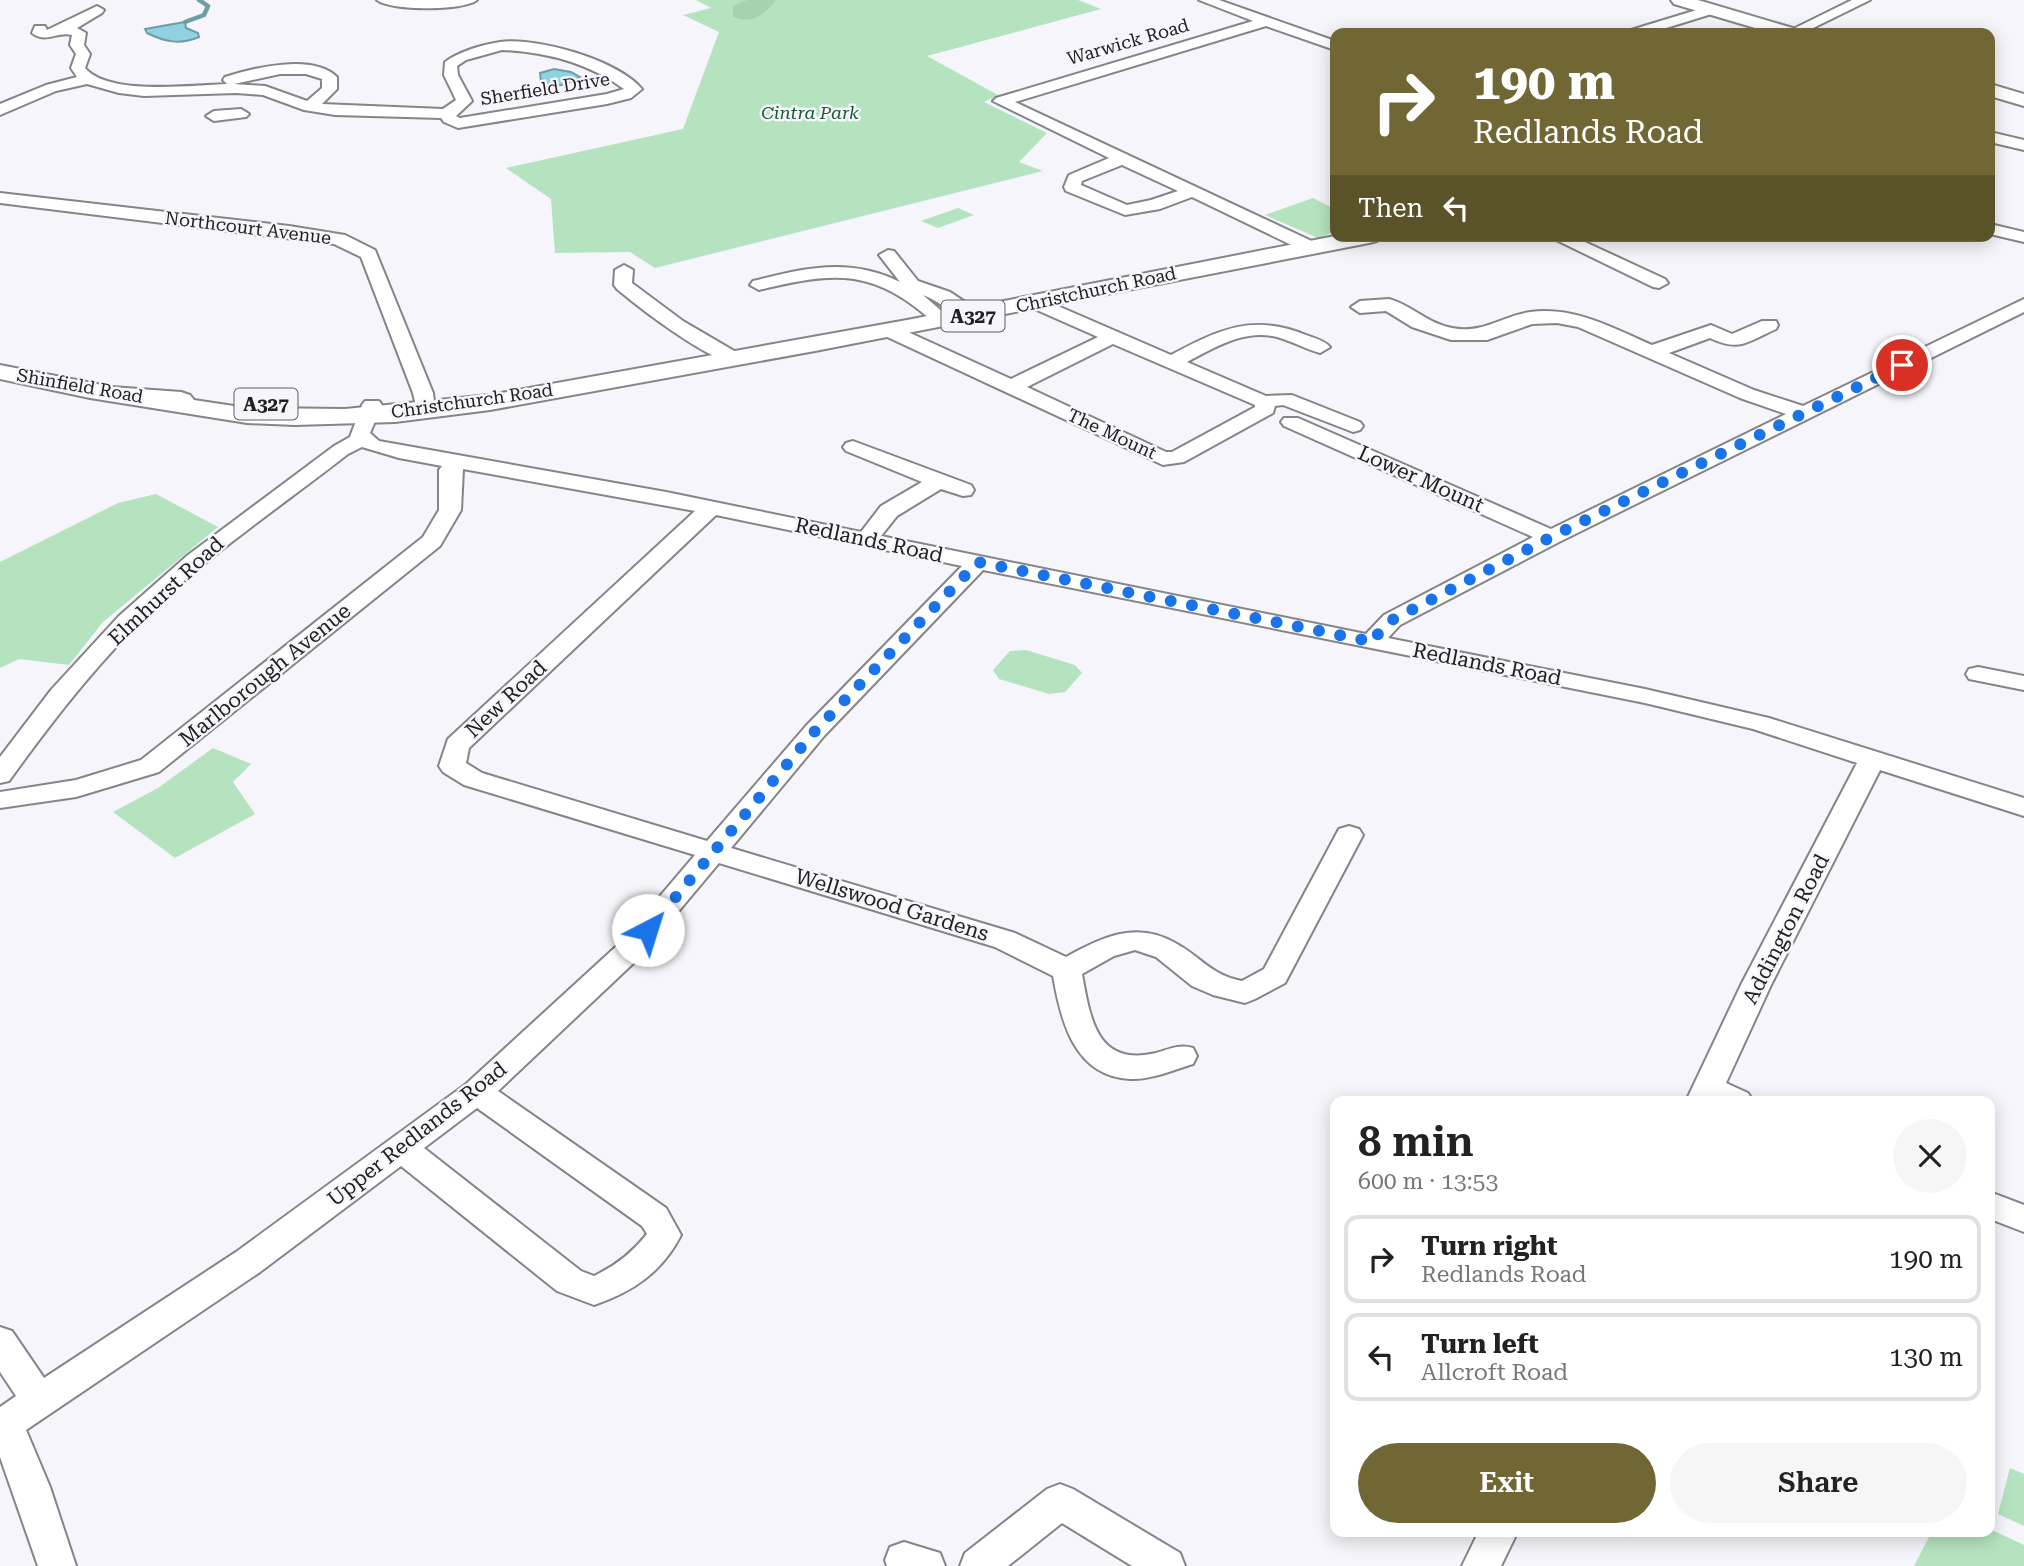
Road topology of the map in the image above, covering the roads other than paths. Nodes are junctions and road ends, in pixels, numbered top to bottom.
1 (384, 0) edge
2 (470, 0) edge
3 (1206, 0) edge
4 (1680, 0) edge
5 (1863, 0) edge
6 (1713, 9) junction
7 (97, 10) dead end
8 (1266, 22) junction
9 (1652, 28) edge
10 (1775, 28) edge
11 (1802, 28) edge
12 (65, 29) junction
13 (41, 36) dead end
14 (1330, 44) edge
15 (87, 79) junction
16 (204, 90) junction
17 (1995, 91) edge
18 (1995, 97) edge
19 (2024, 100) edge
20 (309, 107) junction
21 (0, 110) edge
22 (241, 114) dead end
23 (447, 114) junction
24 (214, 116) dead end
25 (1995, 137) edge
26 (2024, 145) edge
27 (1122, 159) junction
28 (1194, 191) junction
29 (0, 198) edge
30 (1995, 230) edge
31 (2024, 237) edge
32 (1340, 242) edge
33 (1571, 242) edge
34 (1312, 248) junction
35 (888, 255) dead end
36 (624, 270) dead end
37 (1660, 283) dead end
38 (759, 285) dead end
39 (1037, 303) junction
40 (2024, 305) edge
41 (1360, 307) dead end
42 (973, 316) junction
43 (944, 321) junction
44 (1769, 325) dead end
45 (890, 331) junction
46 (1113, 337) junction
47 (1320, 347) dead end
48 (1652, 352) junction
49 (734, 359) junction
50 (1171, 362) junction
51 (2, 374) edge
52 (1011, 387) junction
53 (1264, 402) junction
54 (425, 405) junction
55 (371, 410) junction
56 (1804, 413) junction
57 (1291, 422) dead end
58 (1353, 426) dead end
59 (362, 439) junction
60 (853, 447) dead end
61 (458, 462) junction
62 (939, 481) junction
63 (963, 490) dead end
64 (712, 507) junction
65 (1551, 537) junction
66 (867, 539) junction
67 (978, 562) junction
68 (1374, 642) junction
69 (1978, 674) dead end
70 (2024, 683) edge
71 (1872, 759) junction
72 (0, 775) edge
73 (0, 800) edge
74 (2024, 807) edge
75 (1349, 835) dead end
76 (713, 852) junction
77 (1067, 970) junction
78 (1182, 1056) dead end
79 (477, 1092) junction
80 (1705, 1095) edge
81 (402, 1149) junction
82 (1995, 1207) edge
83 (2024, 1219) edge
84 (0, 1342) edge
85 (40, 1402) junction
86 (2, 1426) edge
87 (1496, 1537) edge
88 (57, 1566) edge
89 (979, 1566) edge
90 (1166, 1566) edge
91 (1481, 1566) edge

1 - 2 street
3 - 8 street
4 - 6 main road
5 - 11 street
6 - 9 street
6 - 10 main road
7 - 12 street
8 - 14 street
8 - 27 street, Warwick Road
12 - 13 street
12 - 15 street
15 - 16 street, Sherfield Drive
15 - 21 street, Sherfield Drive
16 - 20 street, Sherfield Drive
16 - 20 street, Sherfield Drive
17 - 19 main road
18 - 19 main road
20 - 23 street, Sherfield Drive
22 - 24 street
23 - 23 street, Sherfield Drive
25 - 26 street
27 - 28 street
27 - 28 street
28 - 34 street
29 - 54 street, Northcourt Avenue
30 - 31 street
32 - 34 main road, Christchurch Road / A327
33 - 37 street
34 - 39 main road, Christchurch Road / A327
35 - 42 street
36 - 49 street
38 - 43 street
39 - 42 main road, Christchurch Road / A327
39 - 46 street
40 - 56 street
41 - 48 street
42 - 43 main road, Christchurch Road / A327
43 - 45 main road, Christchurch Road / A327
44 - 48 street
45 - 49 main road, Christchurch Road / A327
45 - 52 street, The Mount
46 - 50 street
46 - 52 street
47 - 50 street
48 - 56 street
49 - 54 main road, Christchurch Road / A327
50 - 53 street
51 - 55 main road, Shinfield Road / A327
52 - 53 street, The Mount
53 - 58 street
54 - 55 main road, Christchurch Road / A327
55 - 59 street
56 - 65 street
57 - 65 street, Lower Mount
59 - 61 street, Redlands Road
59 - 72 street, Elmhurst Road
60 - 62 street
61 - 64 street, Redlands Road
61 - 73 street, Marlborough Avenue
62 - 63 street
62 - 66 street
64 - 66 street, Redlands Road
64 - 76 street, New Road
65 - 68 street
66 - 67 street, Redlands Road
67 - 68 street, Redlands Road
67 - 76 street, Upper Redlands Road
68 - 71 street, Redlands Road
69 - 70 street
71 - 74 street, Redlands Road
71 - 80 street, Addington Road
75 - 77 street
76 - 77 street, Wellswood Gardens
76 - 79 street, Upper Redlands Road
77 - 78 street
79 - 81 street, Upper Redlands Road
79 - 81 street
81 - 85 street, Upper Redlands Road
82 - 83 street
84 - 85 street
85 - 86 street, Upper Redlands Road
86 - 88 street
87 - 91 street
89 - 90 street

